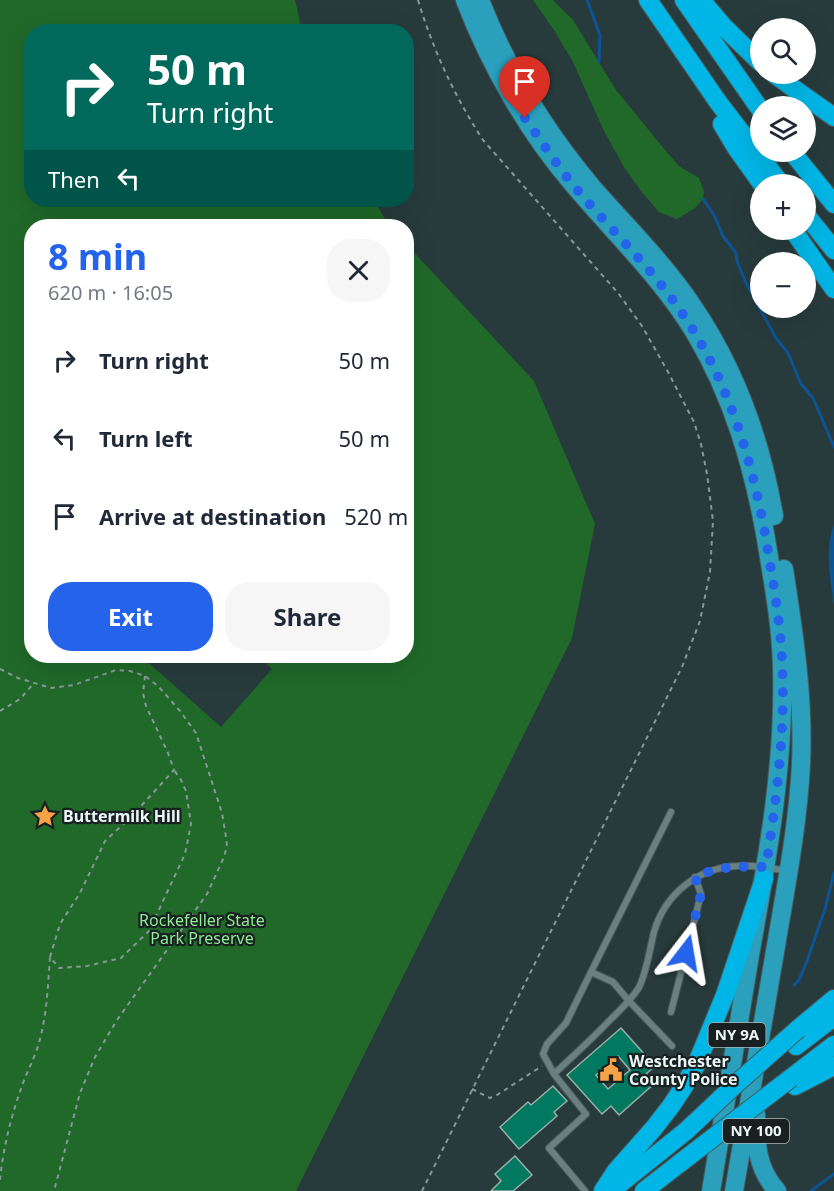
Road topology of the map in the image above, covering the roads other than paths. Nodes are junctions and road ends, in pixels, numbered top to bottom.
1 (465, 0) edge
2 (480, 0) edge
3 (648, 0) edge
4 (684, 0) edge
5 (701, 0) edge
6 (750, 52) edge
7 (695, 69) junction
8 (788, 84) edge
9 (751, 96) edge
10 (834, 117) edge
11 (800, 162) edge
12 (755, 174) edge
13 (774, 174) edge
14 (834, 204) edge
15 (816, 228) edge
16 (800, 240) edge
17 (834, 250) edge
18 (834, 289) edge
19 (671, 812) dead end
20 (788, 871) junction
21 (765, 873) junction
22 (695, 877) junction
23 (591, 972) junction
24 (834, 999) edge
25 (629, 1001) junction
26 (670, 1012) dead end
27 (834, 1017) edge
28 (797, 1038) junction
29 (834, 1045) edge
30 (672, 1046) dead end
31 (756, 1064) junction
32 (834, 1066) edge
33 (554, 1074) junction
34 (791, 1083) junction
35 (585, 1191) edge
36 (603, 1191) edge
37 (610, 1191) edge
38 (644, 1191) edge
39 (711, 1191) edge
40 (735, 1191) edge
41 (777, 1191) edge

1 - 21 main road, NY 9A
2 - 20 main road, NY 9A
3 - 7 highway
4 - 9 highway
5 - 6 highway
7 - 12 highway
7 - 13 highway
8 - 10 highway
11 - 14 highway
15 - 17 highway
16 - 18 highway
19 - 23 lane
20 - 21 lane
20 - 31 main road, NY 9A
21 - 22 lane
21 - 36 highway
21 - 39 main road, NY 9A
22 - 25 lane
22 - 26 lane
23 - 25 lane
23 - 33 lane
24 - 28 highway
25 - 30 lane
25 - 33 lane
27 - 28 highway
28 - 37 highway, bridge
29 - 34 highway
31 - 40 main road, NY 9A
31 - 41 main road, NY 100
32 - 34 highway
33 - 35 lane
34 - 38 highway, bridge

